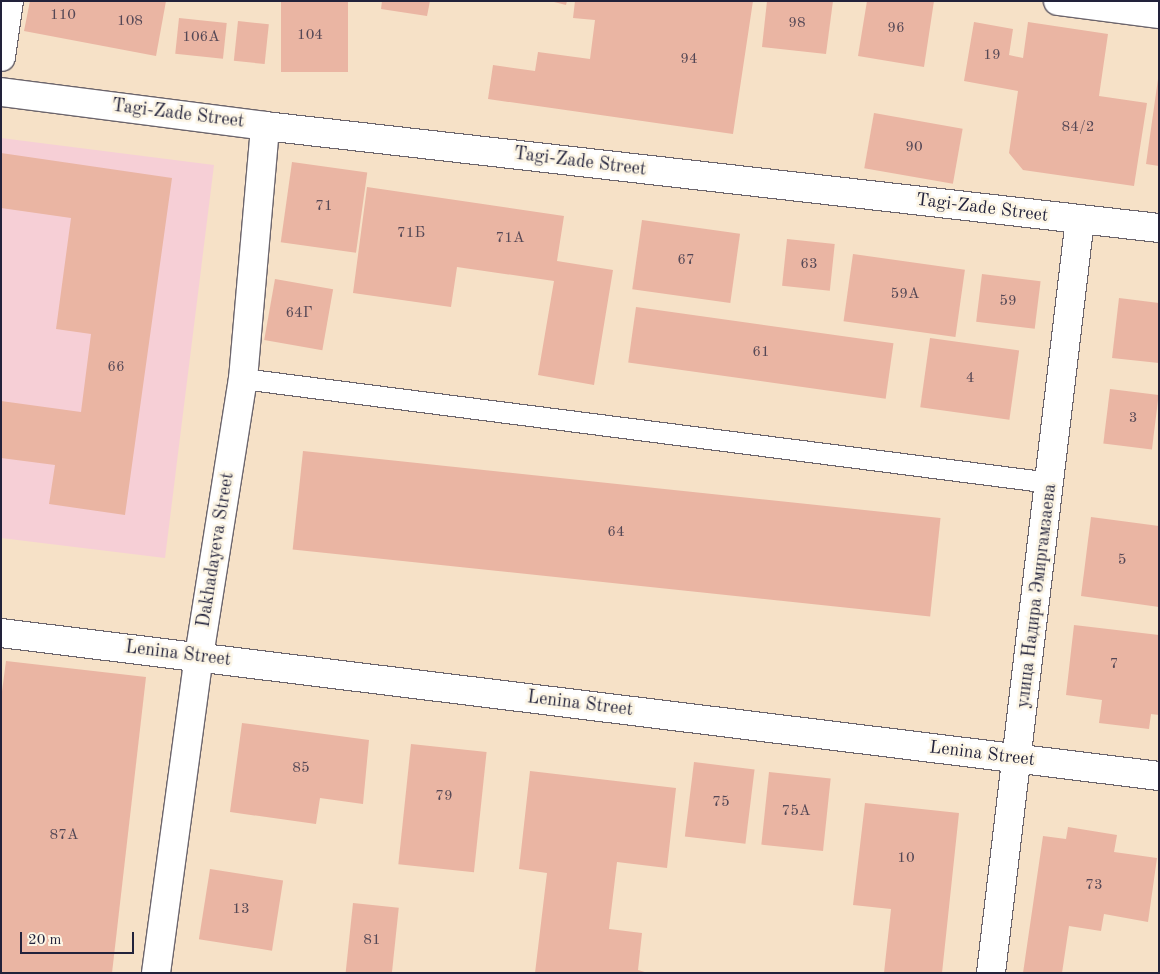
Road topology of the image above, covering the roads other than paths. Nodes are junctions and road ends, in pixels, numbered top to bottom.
1 (9, 1) edge
2 (1058, 1) edge
3 (1159, 14) edge
4 (1, 57) edge
5 (1, 92) edge
6 (265, 126) junction
7 (1080, 219) junction
8 (1159, 228) edge
9 (243, 379) junction
10 (1050, 483) junction
11 (1, 634) edge
12 (199, 656) junction
13 (1018, 759) junction
14 (1159, 776) edge
15 (156, 973) edge
16 (991, 973) edge

1 - 4 street
2 - 3 street
5 - 6 street, Tagi-Zade Street
6 - 7 street, Tagi-Zade Street
6 - 9 street, Dakhadayeva Street
7 - 8 street, Tagi-Zade Street
7 - 10 street, улица Надира Эмиргамзаева
9 - 10 lane
9 - 12 street, Dakhadayeva Street
10 - 13 street, улица Надира Эмиргамзаева
11 - 12 street, Lenina Street
12 - 13 street, Lenina Street
12 - 15 street, Dakhadayeva Street
13 - 14 street, Lenina Street
13 - 16 street, улица Надира Эмиргамзаева

